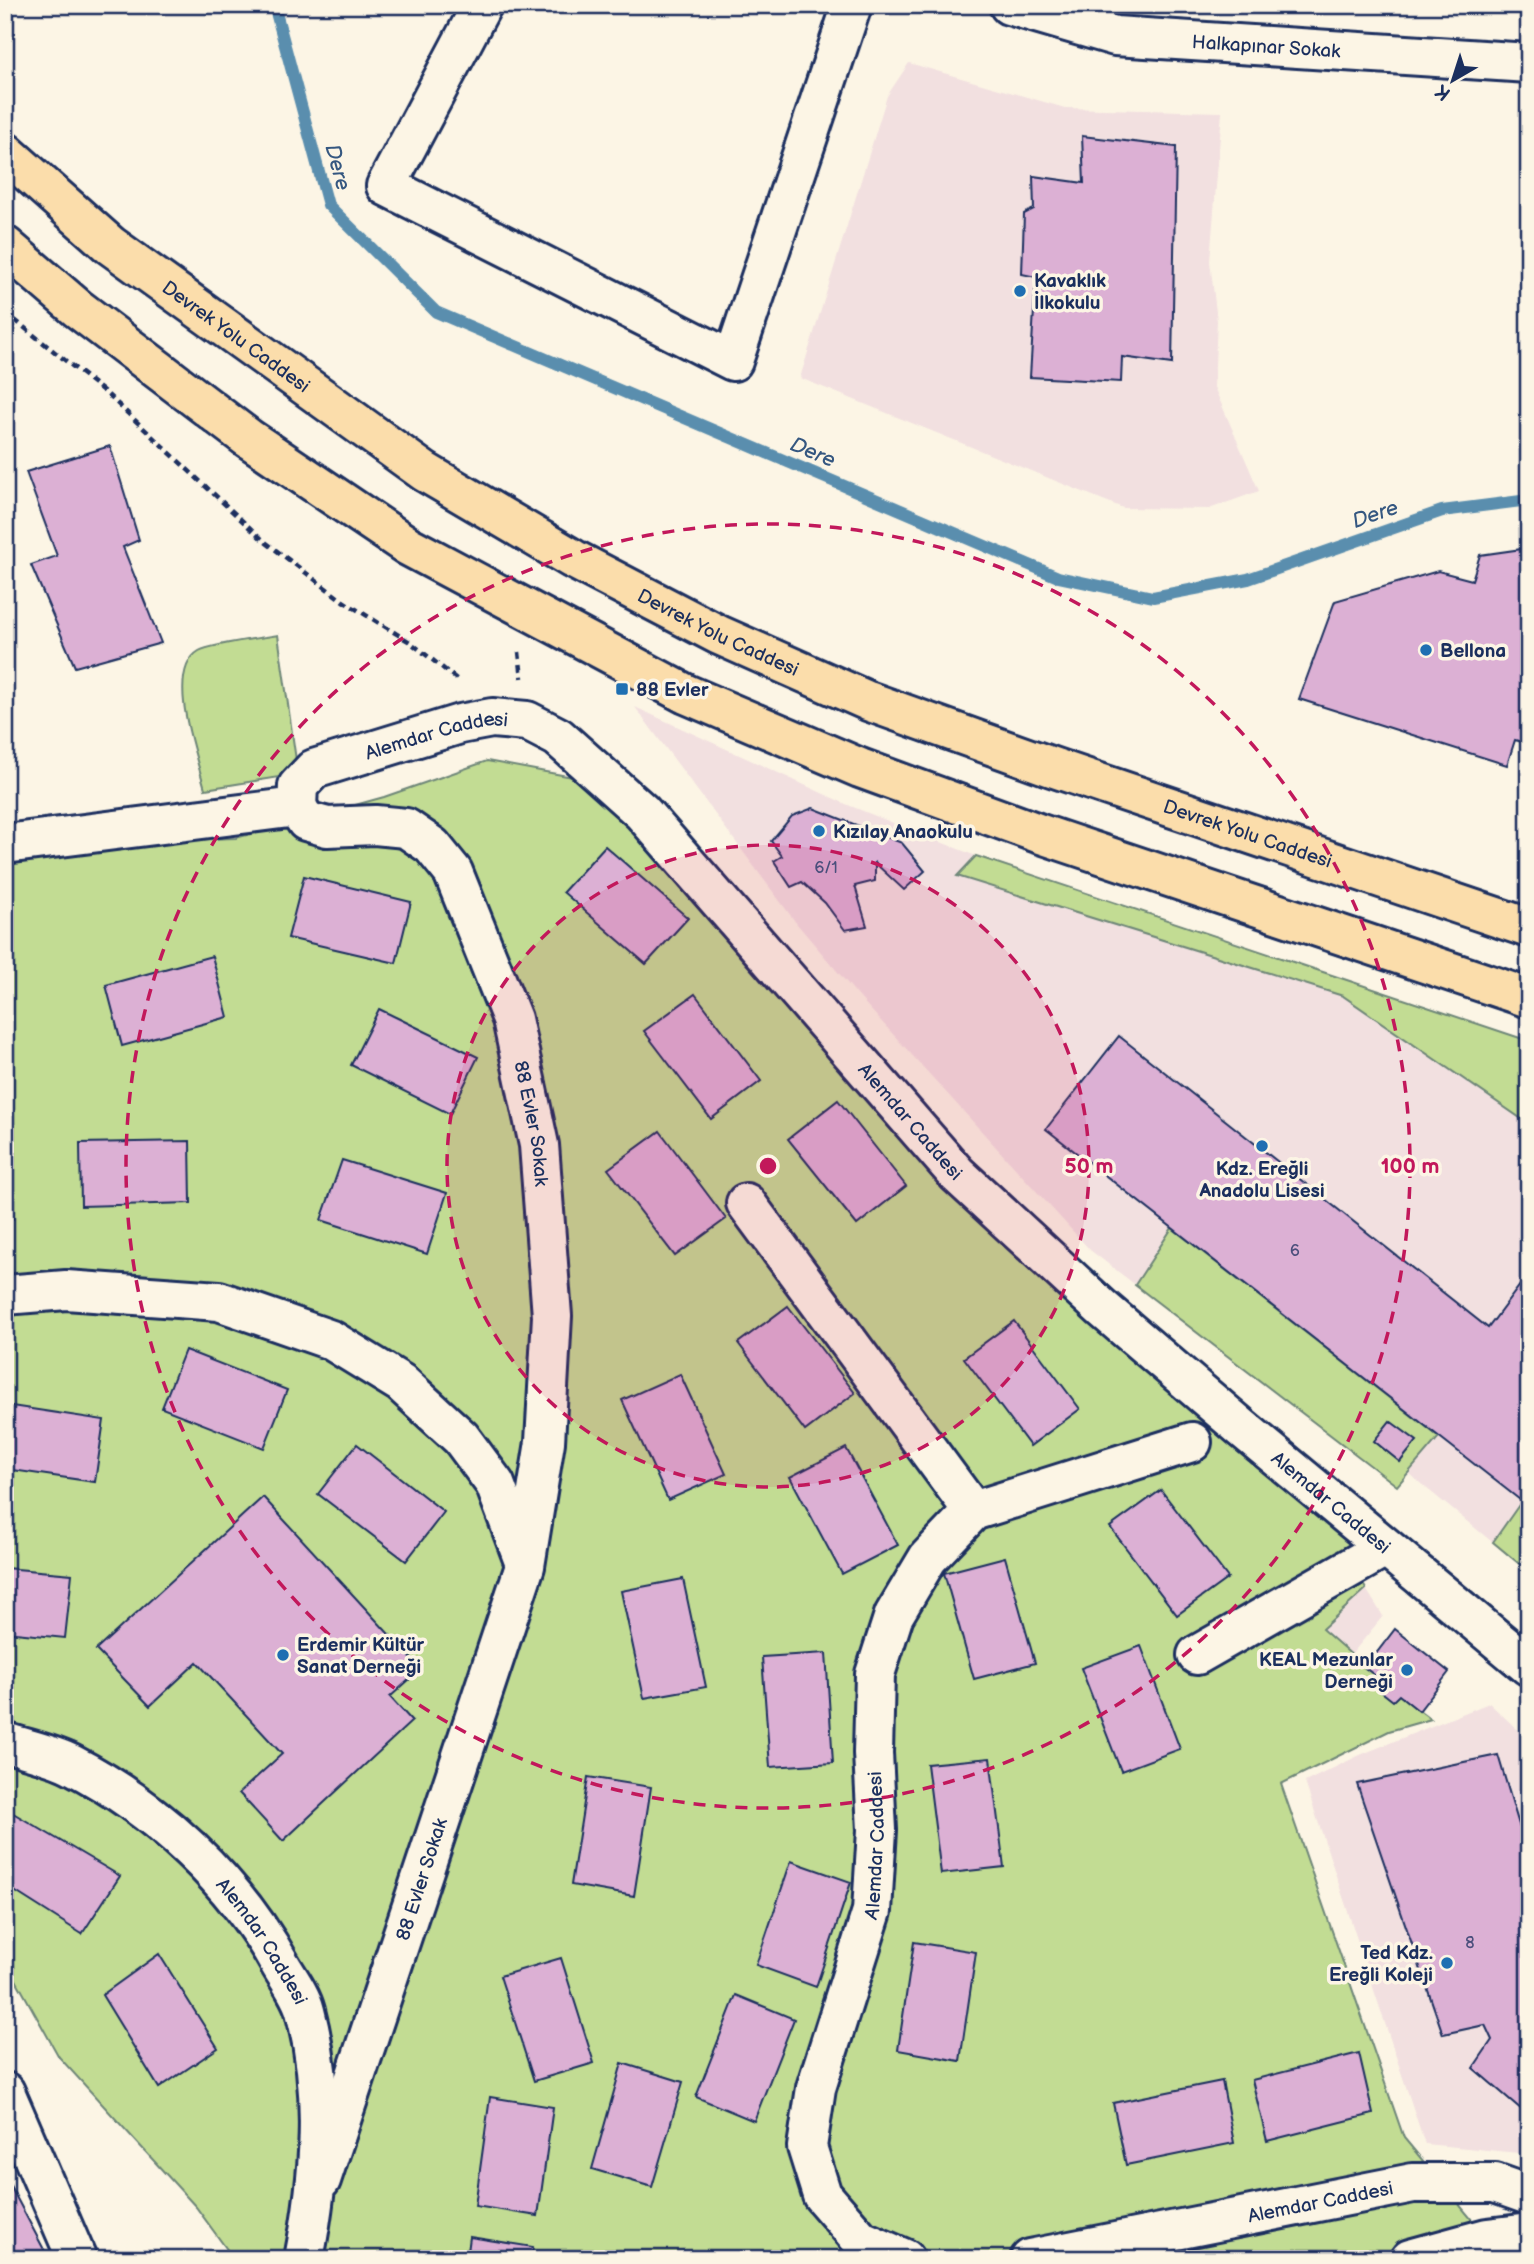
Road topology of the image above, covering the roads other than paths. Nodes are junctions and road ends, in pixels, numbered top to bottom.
1 (482, 5) edge
2 (852, 5) edge
3 (1009, 5) edge
4 (1529, 63) edge
5 (5, 152) edge
6 (5, 246) edge
7 (317, 485) junction
8 (601, 650) junction
9 (297, 807) junction
10 (5, 844) edge
11 (1529, 928) edge
12 (1529, 998) edge
13 (746, 1203) dead end
14 (5, 1295) edge
15 (1192, 1442) dead end
16 (973, 1511) junction
17 (1385, 1548) junction
18 (525, 1566) junction
19 (1198, 1655) dead end
20 (1529, 1666) edge
21 (5, 1742) edge
22 (5, 2092) edge
23 (317, 2192) junction
24 (1529, 2195) edge
25 (1529, 2232) edge
26 (77, 2259) edge
27 (304, 2259) edge
28 (905, 2259) edge
29 (1030, 2259) edge
30 (1410, 2259) edge

1 - 2 street
3 - 4 street, Halkapınar Sokak
5 - 11 highway, Devrek Yolu Caddesi
6 - 7 highway
7 - 8 highway
7 - 8 highway
8 - 12 highway
9 - 10 street
9 - 17 street, Alemdar Caddesi
9 - 18 street, 88 Evler Sokak
13 - 16 street
14 - 18 street
15 - 16 street, Alemdar Caddesi
16 - 28 street, Alemdar Caddesi
17 - 19 street
17 - 20 street, Alemdar Caddesi
18 - 23 street, 88 Evler Sokak
21 - 23 street, Alemdar Caddesi
22 - 26 street
23 - 27 street, Alemdar Caddesi
24 - 29 street, Alemdar Caddesi
25 - 30 street

